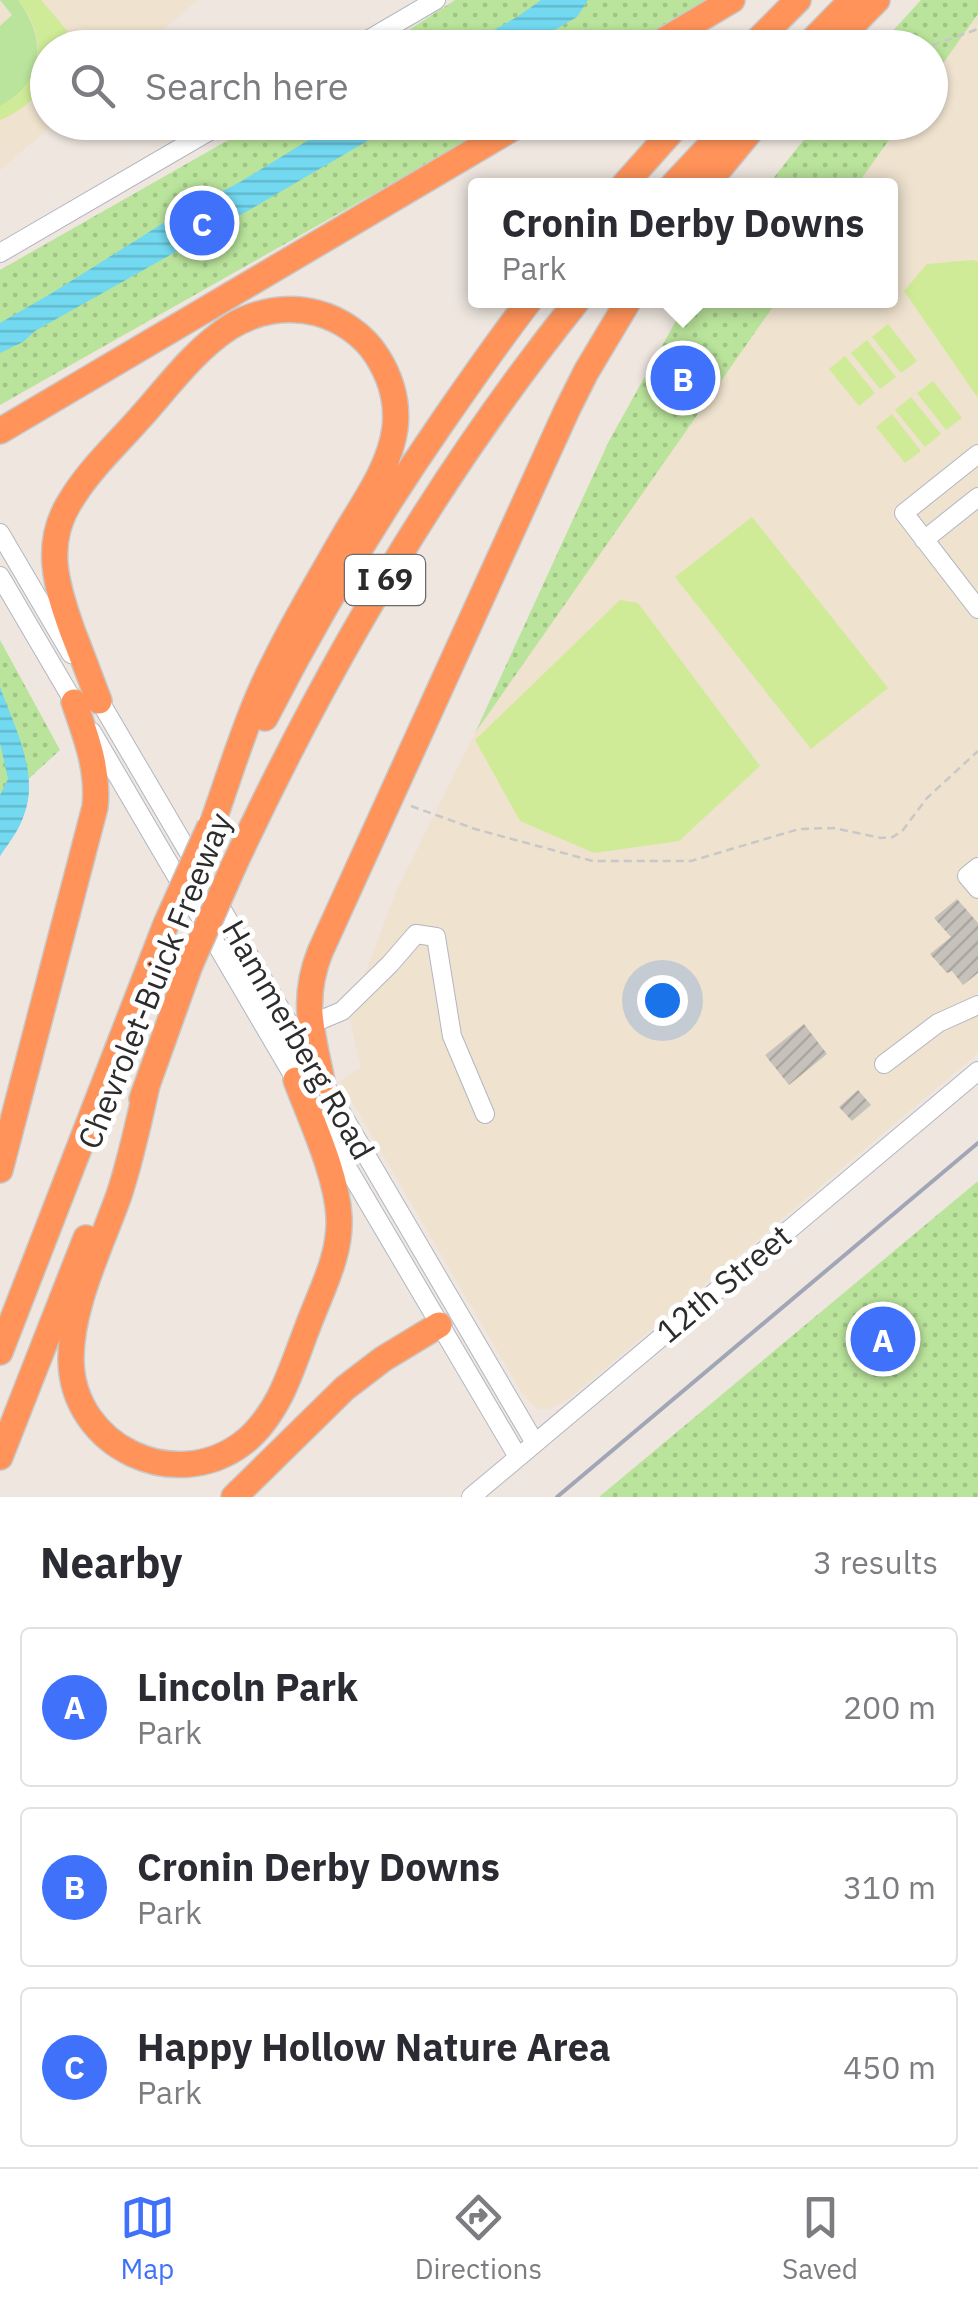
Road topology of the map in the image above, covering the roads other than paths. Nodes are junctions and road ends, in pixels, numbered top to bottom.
1 (436, 0) edge
2 (732, 0) edge
3 (798, 0) edge
4 (852, 0) edge
5 (877, 0) edge
6 (385, 30) edge
7 (681, 30) edge
8 (768, 30) edge
9 (822, 30) edge
10 (848, 30) edge
11 (194, 140) edge
12 (493, 140) edge
13 (664, 140) edge
14 (715, 140) edge
15 (743, 140) edge
16 (631, 178) edge
17 (680, 178) edge
18 (712, 178) edge
19 (0, 254) edge
20 (524, 308) edge
21 (572, 308) edge
22 (624, 308) edge
23 (0, 431) edge
24 (978, 454) edge
25 (978, 497) edge
26 (0, 533) edge
27 (924, 540) junction
28 (0, 576) edge
29 (978, 609) edge
30 (87, 701) junction
31 (212, 822) junction
32 (978, 867) edge
33 (978, 889) edge
34 (978, 1005) edge
35 (310, 1024) junction
36 (884, 1064) dead end
37 (978, 1070) edge
38 (309, 1080) junction
39 (148, 1084) junction
40 (485, 1114) dead end
41 (0, 1170) edge
42 (447, 1295) junction
43 (439, 1325) junction
44 (0, 1352) edge
45 (535, 1443) junction
46 (0, 1457) edge
47 (518, 1457) junction
48 (234, 1497) edge
49 (471, 1497) edge

1 - 6 street
2 - 7 highway
3 - 8 highway
4 - 9 highway
5 - 10 highway
11 - 19 street
12 - 23 highway
13 - 16 highway
14 - 17 highway
15 - 18 highway
20 - 31 highway, Chevrolet-Buick Freeway / I 69
21 - 39 highway, Chevrolet-Buick Freeway / I 69, bridge
22 - 35 highway
24 - 27 street
25 - 27 street
26 - 30 street, Hammerberg Road
27 - 29 street
28 - 30 street, Hammerberg Road
30 - 31 highway
30 - 38 street, Hammerberg Road
30 - 41 highway
31 - 44 highway, Chevrolet-Buick Freeway / I 69, bridge
32 - 33 street
34 - 36 street
35 - 38 highway
35 - 40 street
37 - 45 street, 12th Street
38 - 39 highway
38 - 42 street, Hammerberg Road
38 - 43 street, Hammerberg Road
39 - 46 highway, Chevrolet-Buick Freeway / I 69
42 - 43 street
42 - 45 street, Hammerberg Road
43 - 47 street, Hammerberg Road
43 - 48 highway
45 - 47 street, 12th Street
47 - 49 street, 12th Street

